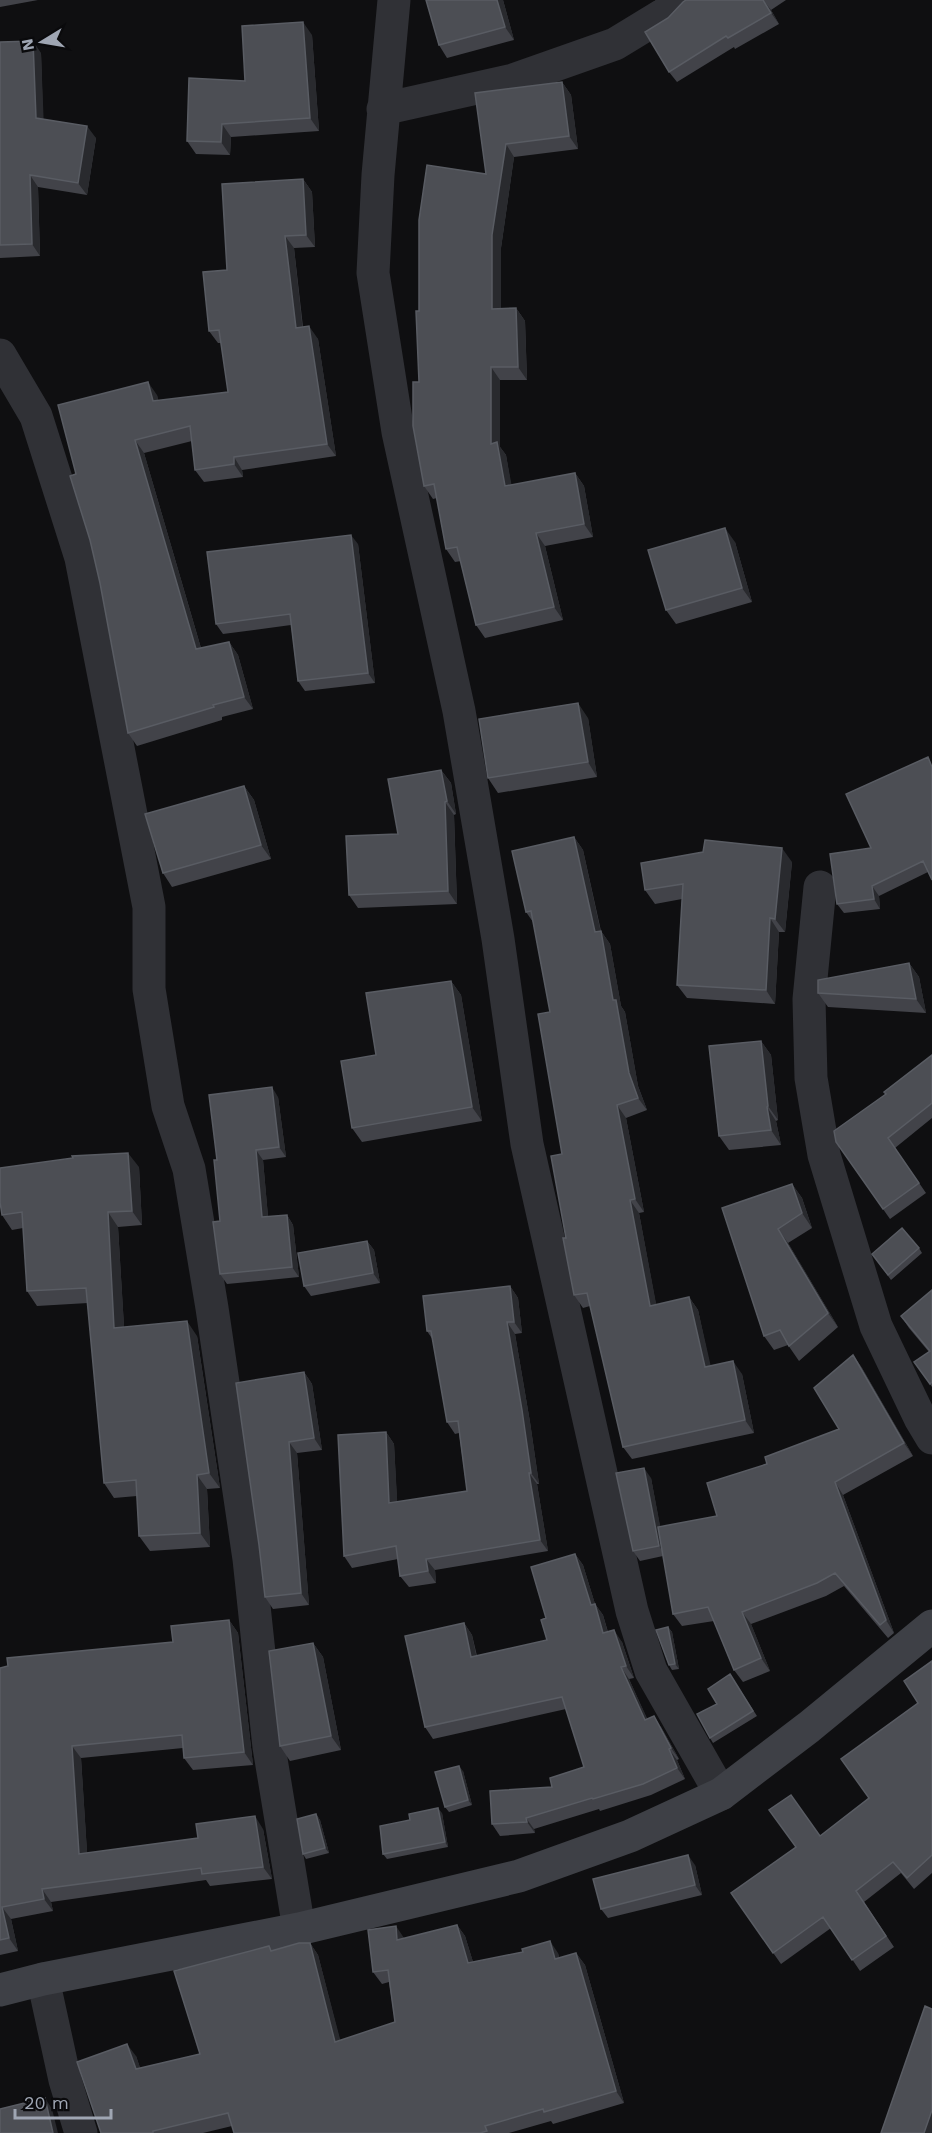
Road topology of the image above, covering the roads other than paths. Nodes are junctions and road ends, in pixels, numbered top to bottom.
1 (394, 0) edge
2 (677, 0) edge
3 (383, 108) junction
4 (1, 356) edge
5 (820, 887) dead end
6 (932, 1438) edge
7 (932, 1626) edge
8 (721, 1794) junction
9 (299, 1929) junction
10 (43, 1979) junction
11 (0, 1990) edge
12 (81, 2133) edge

1 - 3 street
2 - 3 street
3 - 8 street
4 - 9 street
5 - 6 street
7 - 8 main road
8 - 9 main road
9 - 10 main road
10 - 11 main road
10 - 12 street

